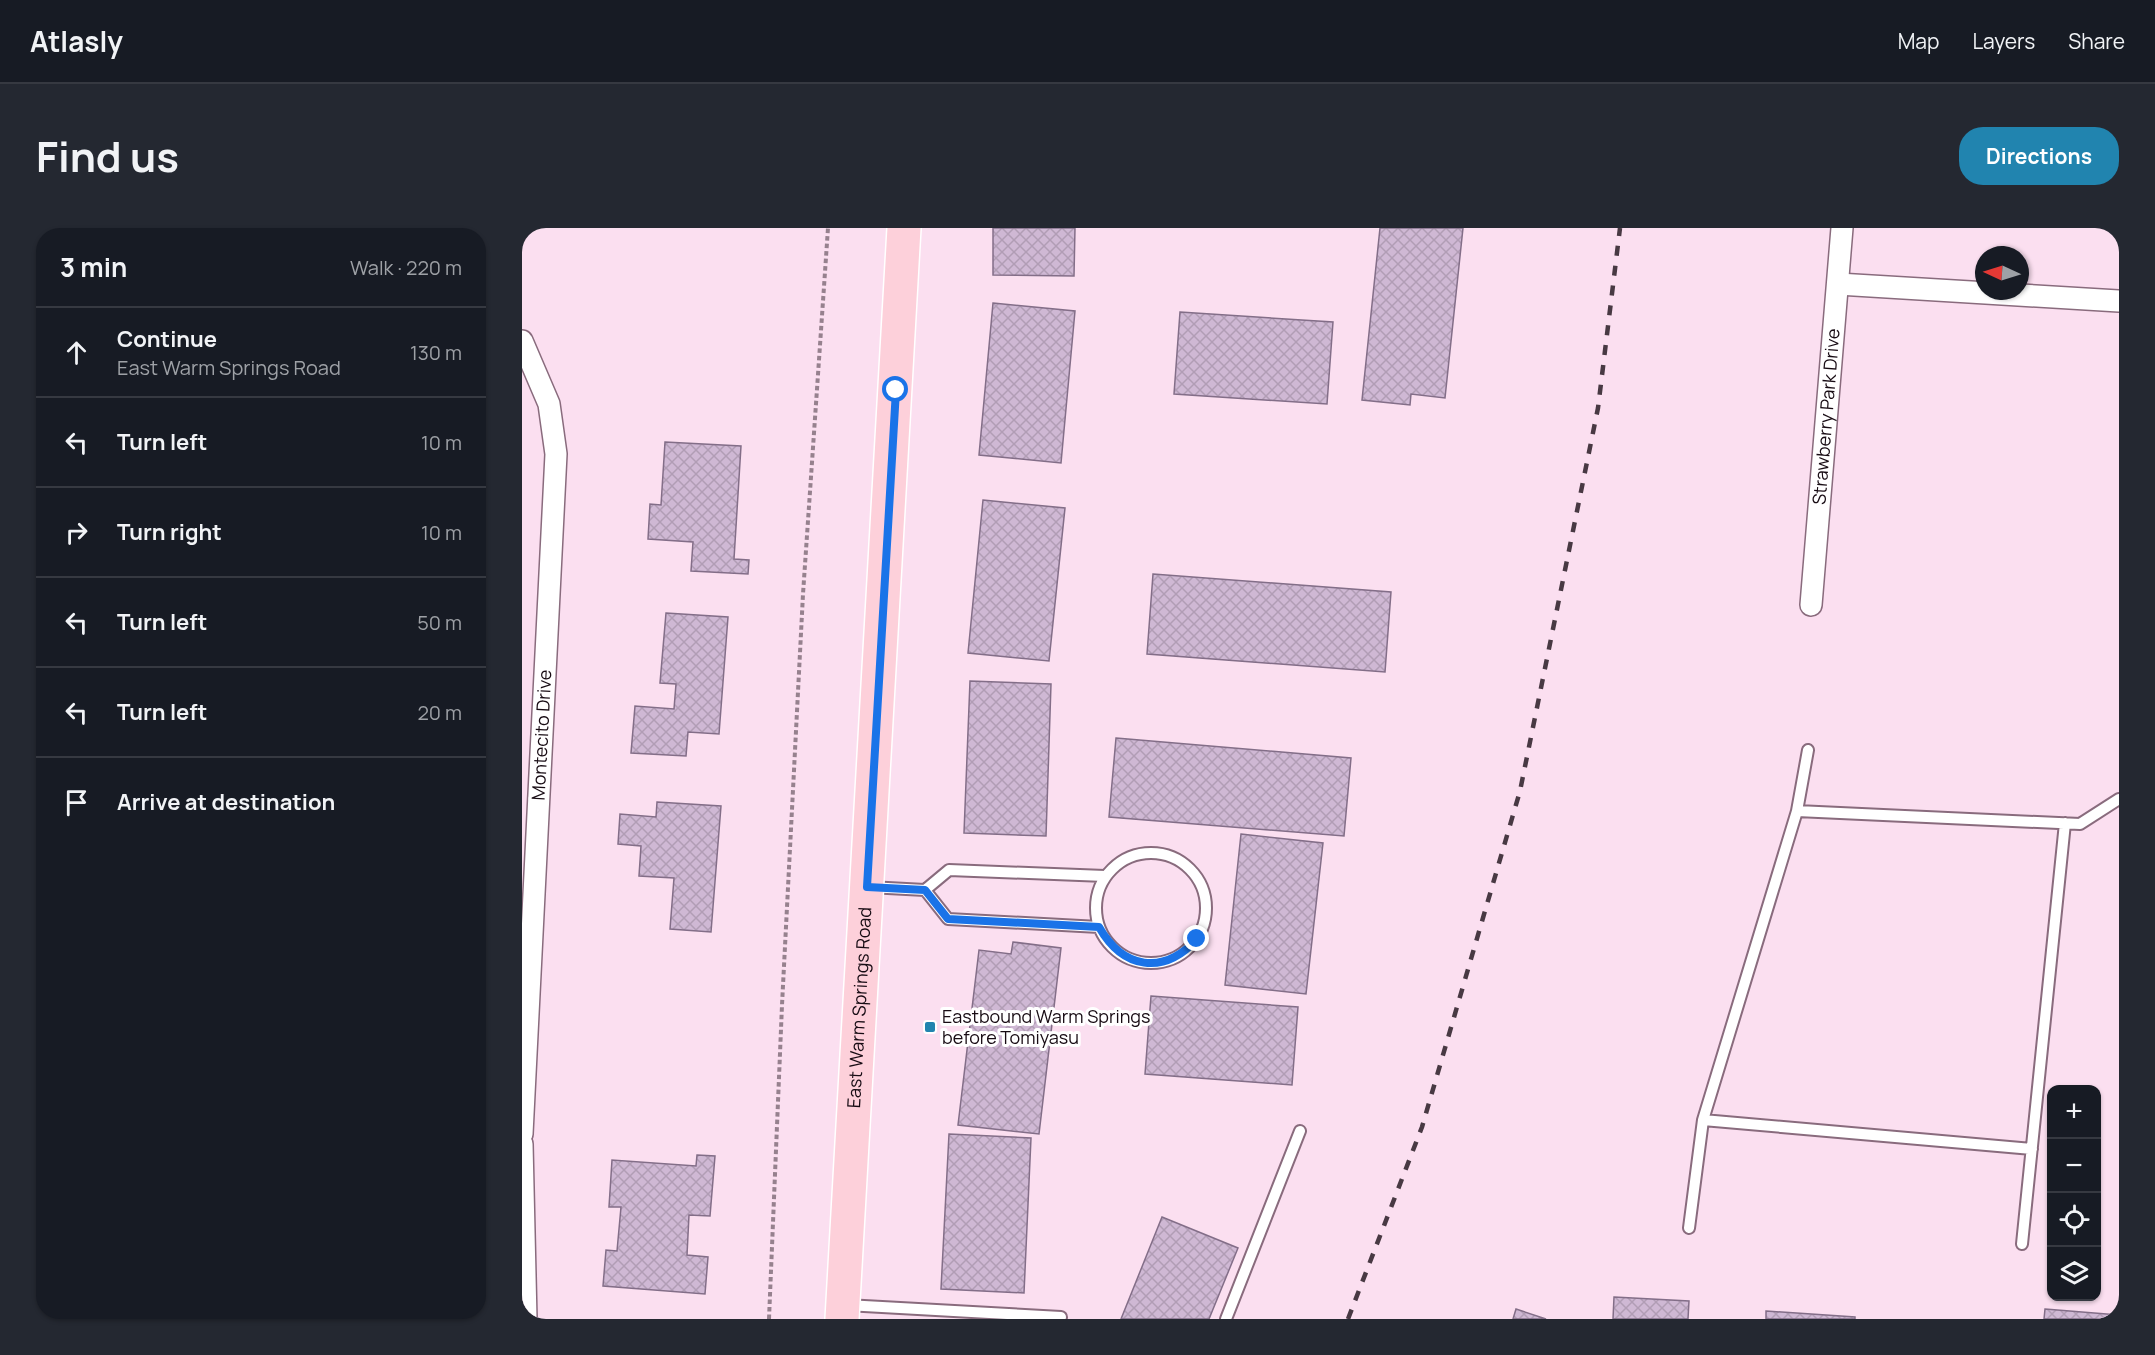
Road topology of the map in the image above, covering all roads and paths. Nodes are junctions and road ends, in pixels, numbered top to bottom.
1 (828, 228) edge
2 (904, 228) edge
3 (1842, 228) edge
4 (1838, 284) junction
5 (2119, 301) edge
6 (522, 341) edge
7 (1811, 605) dead end
8 (1808, 750) dead end
9 (2119, 800) edge
10 (1797, 810) junction
11 (2066, 823) junction
12 (1105, 876) junction
13 (867, 887) junction
14 (925, 890) junction
15 (1099, 927) junction
16 (1703, 1120) junction
17 (1300, 1131) dead end
18 (522, 1134) edge
19 (522, 1144) edge
20 (2032, 1149) junction
21 (1689, 1228) dead end
22 (2022, 1244) dead end
23 (843, 1312) edge
24 (1061, 1317) dead end
25 (526, 1319) edge
26 (769, 1319) edge
27 (1226, 1319) edge

1 - 26 path
2 - 13 main road, East Warm Springs Road
3 - 4 street, Strawberry Park Drive
4 - 5 street
4 - 7 street, Strawberry Park Drive
6 - 18 street, Montecito Drive
8 - 10 lane
9 - 11 lane
10 - 11 lane
10 - 16 lane
11 - 20 lane
12 - 14 lane
12 - 15 lane
12 - 15 lane
13 - 14 lane
13 - 23 main road, East Warm Springs Road
14 - 15 lane
16 - 20 lane
16 - 21 lane
17 - 27 lane
19 - 25 street
20 - 22 lane
23 - 24 lane

